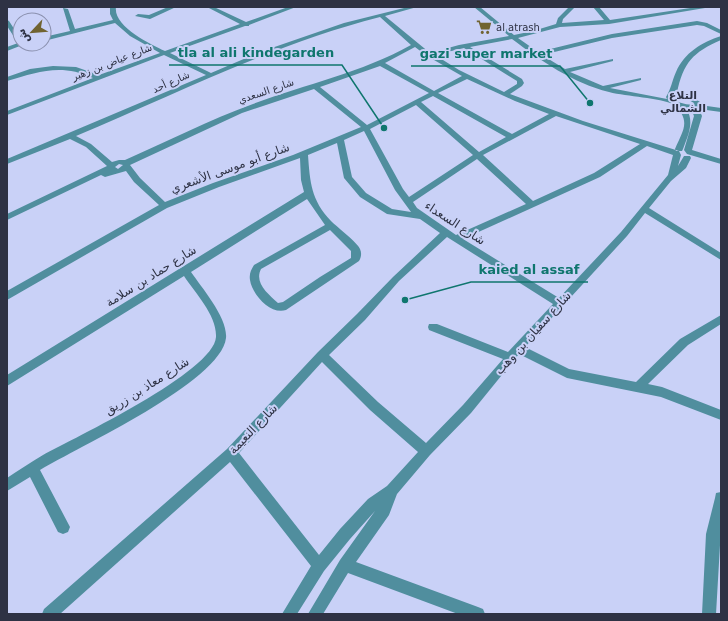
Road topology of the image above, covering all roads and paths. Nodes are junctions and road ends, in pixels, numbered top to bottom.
1 (113, 7) edge
2 (173, 7) edge
3 (210, 7) edge
4 (293, 7) edge
5 (414, 7) edge
6 (476, 7) edge
7 (572, 7) edge
8 (596, 7) edge
9 (672, 7) edge
10 (708, 7) edge
11 (65, 9) dead end
12 (680, 12) junction
13 (381, 15) junction
14 (138, 16) dead end
15 (116, 21) junction
16 (609, 22) junction
17 (247, 25) junction
18 (559, 25) junction
19 (73, 32) junction
20 (721, 32) edge
21 (52, 37) edge
22 (512, 37) junction
23 (721, 38) edge
24 (416, 45) junction
25 (465, 46) junction
26 (165, 52) junction
27 (538, 54) junction
28 (429, 55) junction
29 (611, 60) dead end
30 (380, 63) junction
31 (565, 70) junction
32 (210, 75) junction
33 (679, 75) junction
34 (467, 76) junction
35 (99, 78) junction
36 (7, 79) edge
37 (639, 79) dead end
38 (315, 86) junction
39 (603, 89) junction
40 (434, 93) junction
41 (505, 94) junction
42 (673, 98) junction
43 (417, 102) junction
44 (694, 103) junction
45 (721, 109) edge
46 (7, 113) edge
47 (554, 114) junction
48 (697, 120) junction
49 (87, 128) junction
50 (366, 128) junction
51 (69, 136) junction
52 (511, 137) junction
53 (340, 139) junction
54 (649, 144) junction
55 (677, 152) junction
56 (304, 154) junction
57 (689, 154) junction
58 (478, 155) junction
59 (7, 162) edge
60 (721, 163) edge
61 (124, 164) junction
62 (114, 169) junction
63 (672, 174) junction
64 (137, 180) junction
65 (309, 193) junction
66 (407, 202) junction
67 (532, 205) junction
68 (164, 206) junction
69 (645, 209) junction
70 (421, 216) junction
71 (7, 217) edge
72 (329, 227) junction
73 (451, 236) junction
74 (721, 257) edge
75 (185, 270) junction
76 (7, 296) edge
77 (558, 303) junction
78 (721, 319) edge
79 (433, 327) dead end
80 (518, 348) junction
81 (322, 355) junction
82 (510, 357) junction
83 (7, 381) edge
84 (638, 387) junction
85 (721, 415) edge
86 (426, 451) junction
87 (231, 453) junction
88 (32, 469) junction
89 (7, 485) edge
90 (392, 490) junction
91 (721, 498) edge
92 (718, 526) edge
93 (63, 527) dead end
94 (345, 565) junction
95 (319, 566) junction
96 (49, 614) edge
97 (289, 614) edge
98 (314, 614) edge
99 (478, 614) edge
100 (709, 614) edge

1 - 15 street
2 - 14 street
3 - 17 street
4 - 17 street, شارع عياض بن زهير
5 - 13 street, شارع أحد
6 - 22 street
7 - 18 street
8 - 16 street
9 - 12 street
10 - 12 street
11 - 19 street
12 - 16 street
13 - 24 street
13 - 32 street, شارع أحد
15 - 19 street
15 - 26 street
16 - 18 street
17 - 26 street, شارع عياض بن زهير
18 - 22 street
19 - 21 street
20 - 27 street
22 - 25 street
22 - 27 street
23 - 33 street
24 - 28 street
24 - 30 street, شارع السعدي
25 - 28 street
25 - 41 street
26 - 32 street
26 - 35 street, شارع عياض بن زهير
27 - 31 street
28 - 34 street
29 - 31 street
30 - 38 street, شارع السعدي
30 - 40 street
31 - 39 street
32 - 49 street, شارع أحد
33 - 42 street
33 - 44 street
34 - 40 street, شارع أبو موسى الأشعري
34 - 41 street
35 - 36 street
35 - 46 street, شارع عياض بن زهير
37 - 39 street
38 - 50 street, شارع السعداء
38 - 61 street, شارع السعدي
39 - 42 street
40 - 43 street, شارع أبو موسى الأشعري
40 - 52 street
41 - 47 street
42 - 44 street
42 - 55 street, شارع سفيان بن وهب
43 - 50 street, شارع أبو موسى الأشعري
43 - 58 street
44 - 45 street
44 - 48 street
45 - 48 street
47 - 52 street
47 - 54 street
48 - 57 street
49 - 51 street, شارع أحد
49 - 61 street
50 - 53 street, شارع أبو موسى الأشعري
50 - 66 street, شارع السعداء
51 - 59 street, شارع أحد
51 - 62 street
52 - 58 street
53 - 56 street, شارع أبو موسى الأشعري
53 - 70 street
54 - 55 street
54 - 67 street, شارع النعيمة
55 - 57 street
55 - 63 street, شارع سفيان بن وهب
56 - 65 street
56 - 68 street, شارع أبو موسى الأشعري
57 - 60 street
57 - 63 street, شارع سفيان بن وهب
58 - 66 street
58 - 67 street
61 - 62 street, شارع السعدي
61 - 64 street
62 - 64 street
62 - 71 street
63 - 69 street, شارع سفيان بن وهب
64 - 68 street
65 - 72 street
65 - 75 street, شارع حماد بن سلامة
66 - 70 street, شارع السعداء
67 - 73 street, شارع النعيمة
68 - 76 street, شارع أبو موسى الأشعري
69 - 74 street
69 - 77 street, شارع سفيان بن وهب
70 - 73 street, شارع السعداء
72 - 72 street
73 - 77 street, شارع السعداء
73 - 81 street, شارع النعيمة
75 - 83 street, شارع حماد بن سلامة
75 - 88 street, شارع معاذ بن زريق
77 - 80 street, شارع سفيان بن وهب
78 - 84 street
79 - 82 street
80 - 82 street, شارع سفيان بن وهب
80 - 84 street
81 - 86 street
81 - 87 street, شارع النعيمة
82 - 86 street, شارع سفيان بن وهب
84 - 85 street
86 - 90 street, شارع سفيان بن وهب
87 - 95 street
87 - 96 street, شارع النعيمة
88 - 89 street, شارع معاذ بن زريق
88 - 93 street
90 - 94 street, شارع سفيان بن وهب
90 - 95 street, شارع سفيان بن وهب
91 - 92 street
92 - 100 street
94 - 98 street, شارع سفيان بن وهب
94 - 99 street
95 - 97 street, شارع سفيان بن وهب

